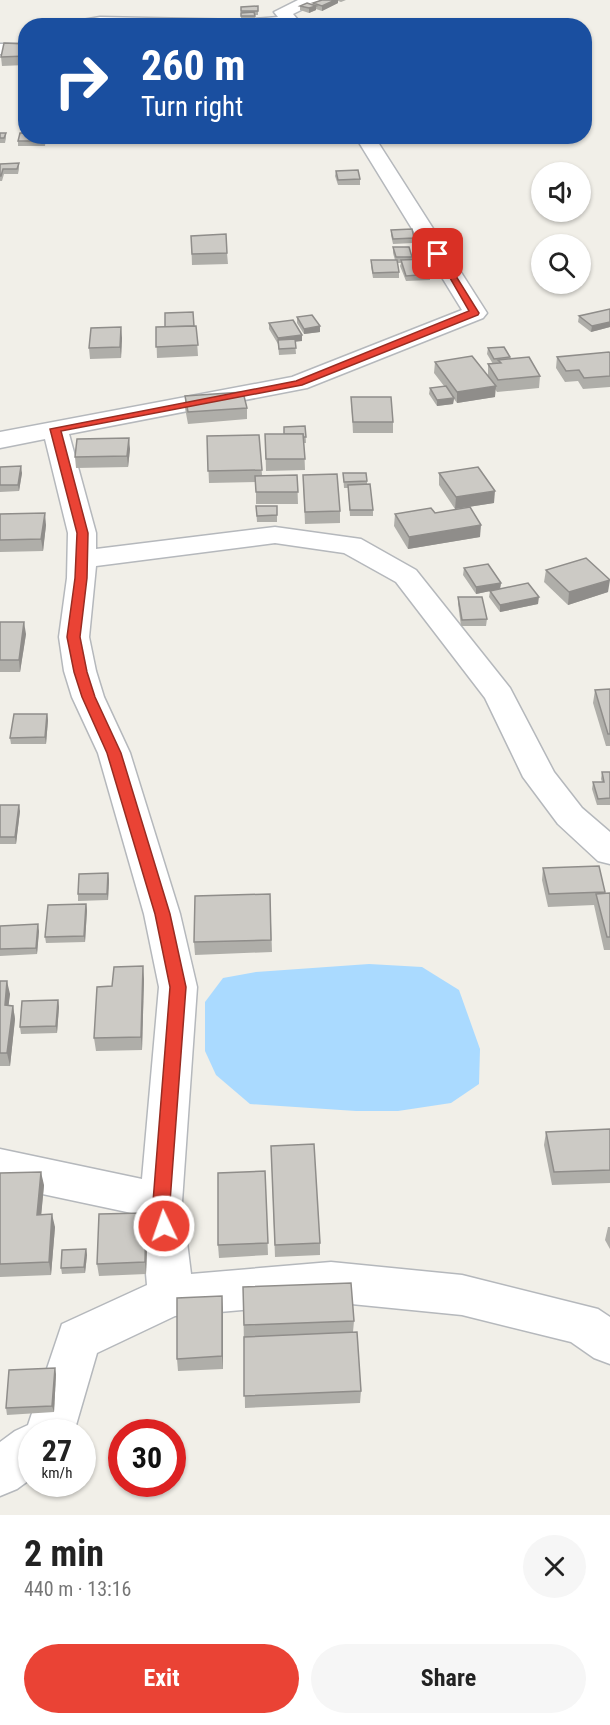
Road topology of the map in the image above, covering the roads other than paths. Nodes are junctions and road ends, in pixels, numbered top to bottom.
1 (313, 0) edge
2 (288, 18) edge
3 (0, 49) edge
4 (18, 49) edge
5 (369, 144) edge
6 (55, 429) junction
7 (0, 440) edge
8 (81, 560) junction
9 (610, 852) edge
10 (0, 1167) edge
11 (161, 1202) junction
12 (171, 1296) junction
13 (610, 1343) edge
14 (54, 1419) edge
15 (18, 1458) edge
16 (0, 1472) edge

1 - 2 street
3 - 4 street
5 - 6 street
6 - 7 street
6 - 8 street
8 - 9 street
8 - 11 street
10 - 11 street
11 - 12 street
12 - 13 street
12 - 14 street
15 - 16 street

